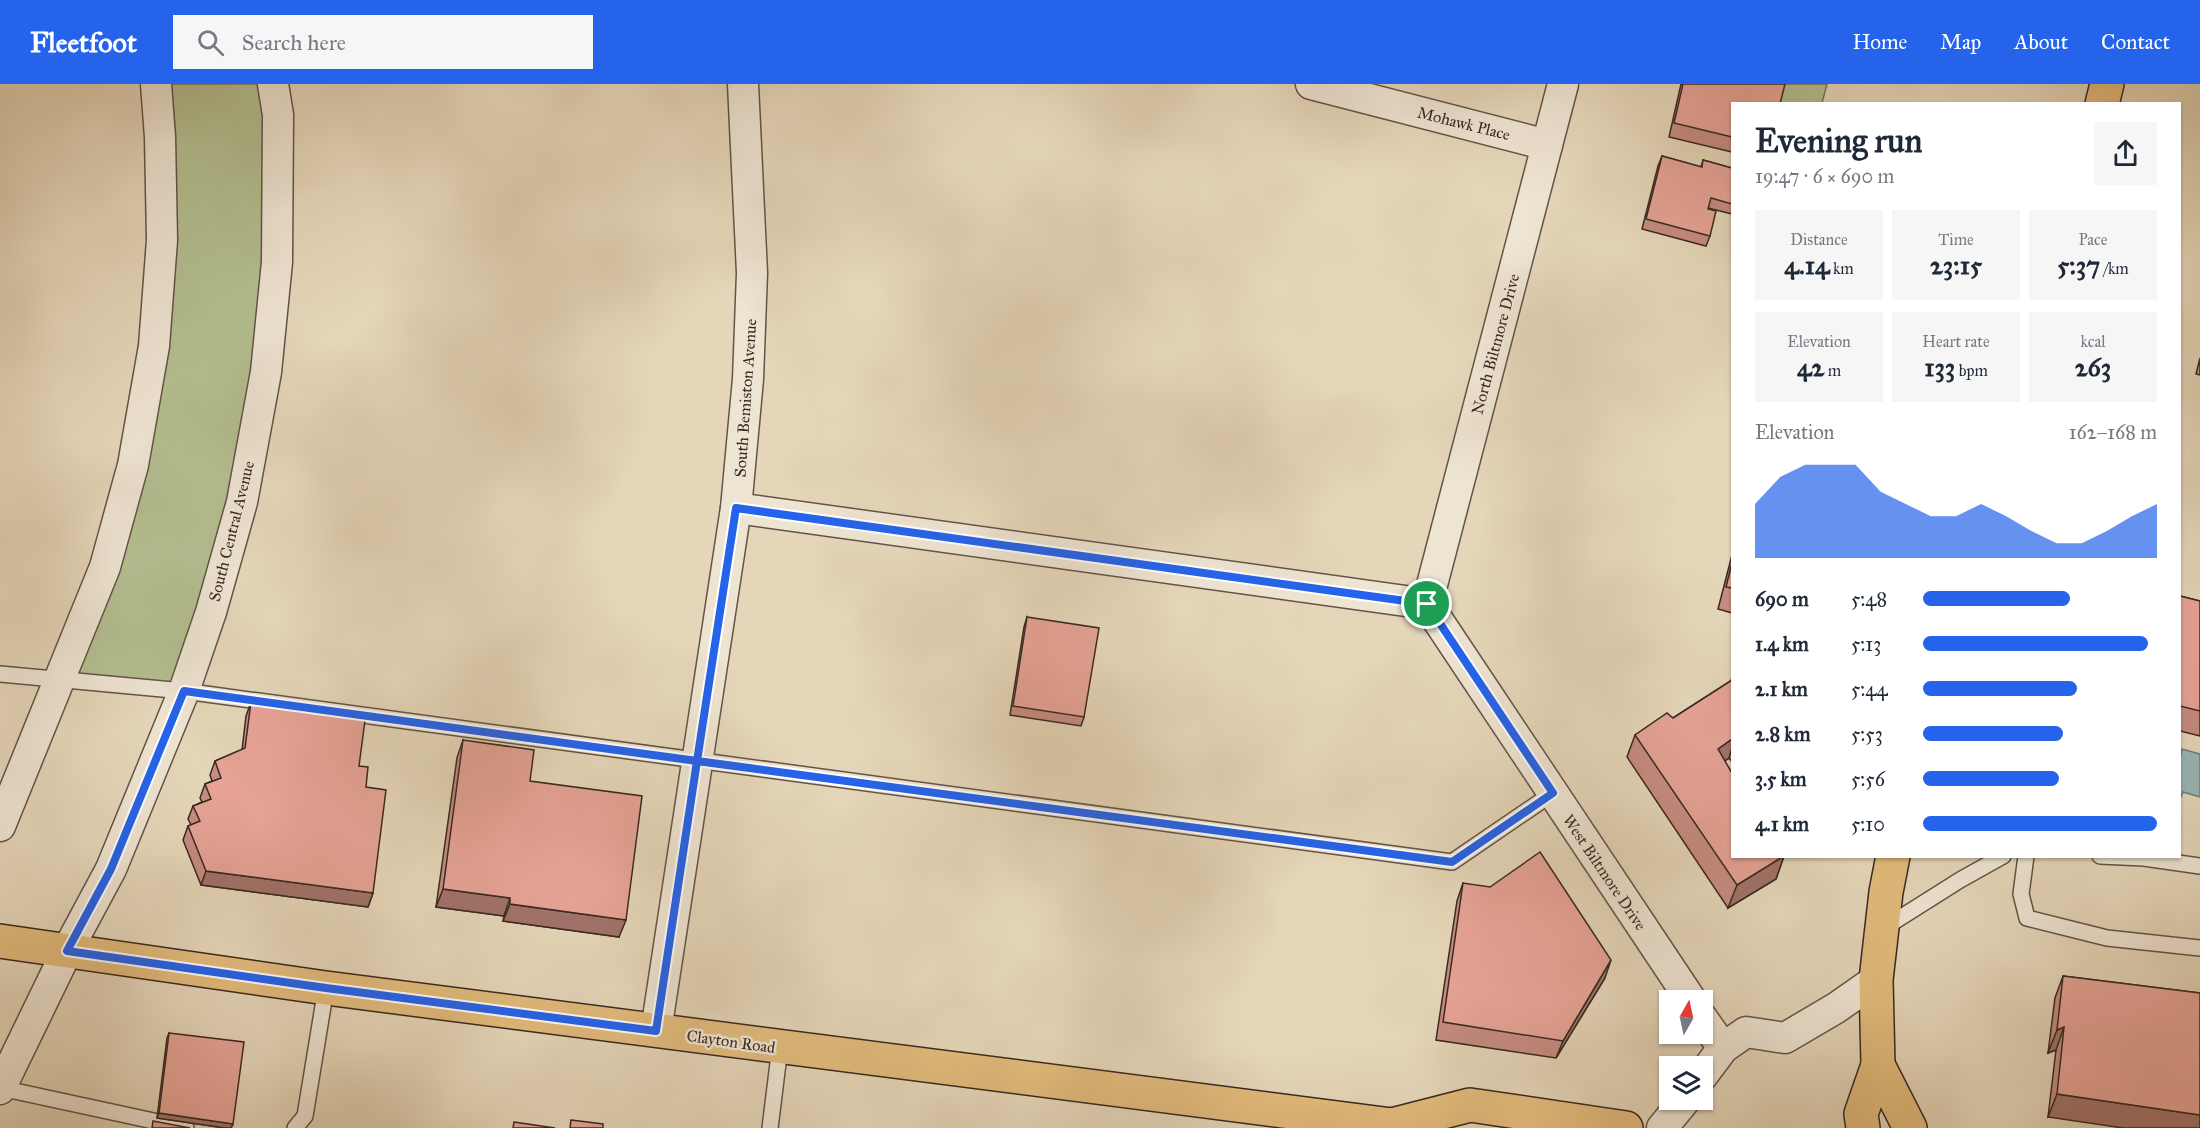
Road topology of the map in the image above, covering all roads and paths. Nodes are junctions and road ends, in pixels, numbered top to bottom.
1 (156, 84) edge
2 (273, 84) edge
3 (743, 84) edge
4 (1311, 84) edge
5 (1563, 84) edge
6 (2107, 84) edge
7 (2102, 102) edge
8 (1546, 145) junction
9 (736, 508) junction
10 (1427, 604) junction
11 (0, 674) edge
12 (60, 679) junction
13 (184, 691) junction
14 (697, 761) junction
15 (1553, 793) junction
16 (0, 826) edge
17 (1893, 858) edge
18 (1999, 858) edge
19 (2026, 858) edge
20 (2144, 858) edge
21 (2200, 866) edge
22 (1882, 930) junction
23 (0, 941) edge
24 (2200, 948) edge
25 (67, 951) junction
26 (1876, 980) junction
27 (326, 988) junction
28 (1684, 990) edge
29 (656, 1031) junction
30 (1713, 1034) edge
31 (780, 1047) junction
32 (1723, 1048) junction
33 (1713, 1061) edge
34 (1878, 1065) junction
35 (0, 1088) edge
36 (1677, 1110) edge
37 (1395, 1127) edge
38 (186, 1128) edge
39 (295, 1128) edge
40 (770, 1128) edge
41 (1626, 1128) edge
42 (1662, 1128) edge
43 (1863, 1128) edge
44 (1910, 1128) edge

1 - 12 street
2 - 13 street, South Central Avenue
3 - 9 street, South Bemiston Avenue
4 - 8 street, Mohawk Place
5 - 8 street, North Biltmore Drive
6 - 7 main road
8 - 10 street, North Biltmore Drive
9 - 10 street
9 - 14 street, South Bemiston Avenue
10 - 15 street, West Biltmore Drive
11 - 12 lane
12 - 13 lane
12 - 16 street
13 - 14 lane
13 - 25 street, South Central Avenue
14 - 15 lane
14 - 29 street, South Bemiston Avenue
15 - 28 street, West Biltmore Drive
17 - 22 main road
18 - 22 lane
19 - 24 lane
20 - 21 lane
22 - 26 main road
23 - 25 main road, Clayton Road
25 - 27 main road, Clayton Road
25 - 35 street, South Central Avenue
26 - 32 street
26 - 34 main road
27 - 29 main road, Clayton Road
27 - 39 lane
29 - 31 main road, Clayton Road
30 - 32 street
31 - 37 main road, Clayton Road
31 - 40 lane
32 - 33 street
34 - 43 main road
34 - 44 main road
35 - 38 lane
36 - 42 street
37 - 41 main road, Clayton Road

